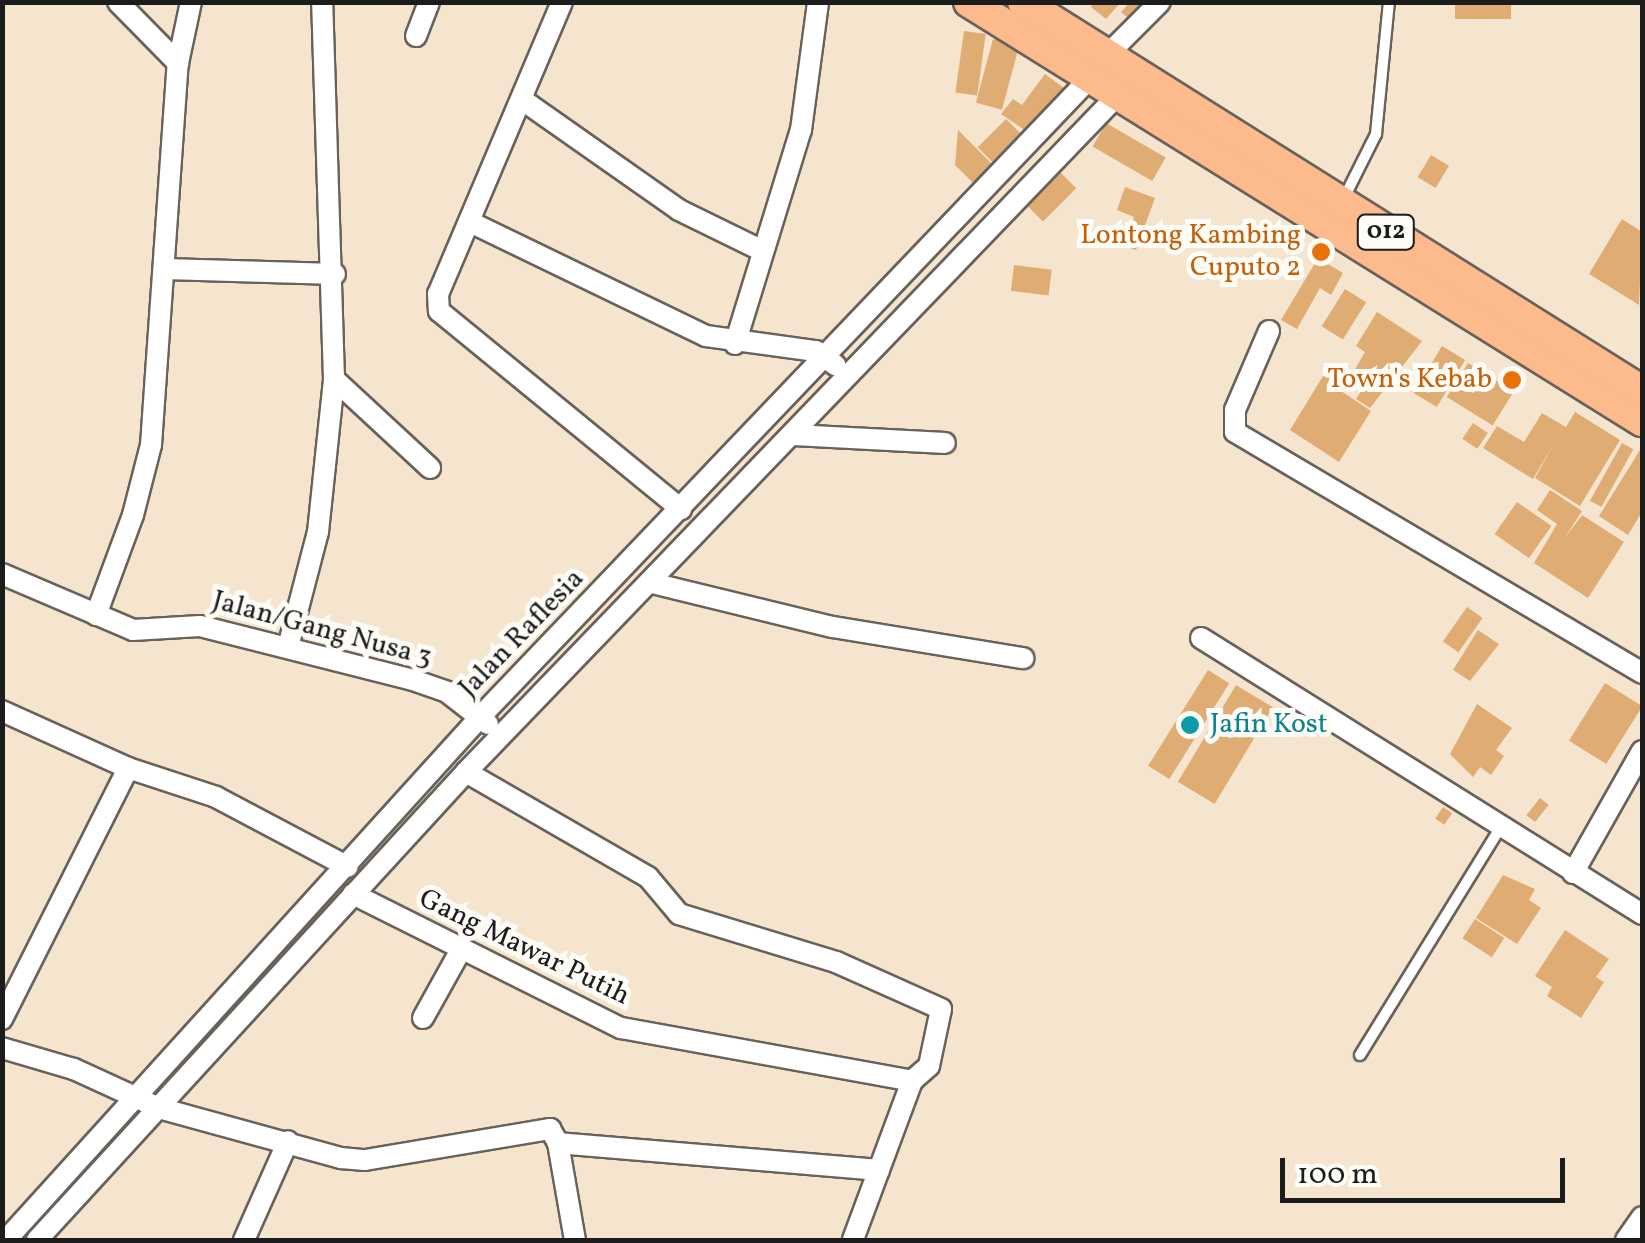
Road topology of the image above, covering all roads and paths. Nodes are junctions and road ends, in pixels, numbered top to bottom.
1 (118, 2) edge
2 (191, 2) edge
3 (322, 2) edge
4 (429, 2) edge
5 (562, 2) edge
6 (818, 2) edge
7 (969, 2) edge
8 (1023, 2) edge
9 (1160, 2) edge
10 (1389, 2) edge
11 (416, 36) dead end
12 (178, 64) junction
13 (1110, 76) junction
14 (524, 101) junction
15 (1340, 204) junction
16 (470, 222) junction
17 (761, 250) junction
18 (166, 270) junction
19 (334, 274) junction
20 (1269, 332) dead end
21 (735, 344) junction
22 (839, 369) junction
23 (334, 379) junction
24 (1642, 390) edge
25 (1642, 421) edge
26 (794, 435) junction
27 (945, 443) dead end
28 (430, 468) dead end
29 (680, 509) junction
30 (2, 574) edge
31 (652, 583) junction
32 (96, 614) junction
33 (1201, 638) dead end
34 (288, 647) junction
35 (1024, 658) dead end
36 (1642, 674) edge
37 (2, 711) edge
38 (492, 728) junction
39 (1642, 751) edge
40 (128, 768) junction
41 (466, 772) junction
42 (1501, 827) junction
43 (384, 843) junction
44 (348, 866) junction
45 (1573, 872) junction
46 (352, 894) junction
47 (1642, 914) edge
48 (462, 948) junction
49 (2, 1018) edge
50 (423, 1018) dead end
51 (2, 1048) edge
52 (1360, 1054) dead end
53 (912, 1082) junction
54 (148, 1102) junction
55 (288, 1141) junction
56 (558, 1143) junction
57 (879, 1170) junction
58 (1642, 1217) edge
59 (11, 1238) edge
60 (37, 1240) edge
61 (244, 1240) edge
62 (576, 1240) edge
63 (853, 1240) edge
64 (1626, 1240) edge

1 - 12 street
2 - 12 street
3 - 19 street
4 - 11 street
5 - 14 street
6 - 17 street
7 - 13 main road
8 - 13 main road
9 - 13 street
10 - 15 lane
12 - 18 street
13 - 15 main road, 012
13 - 22 street, Jalan Raflesia
13 - 22 street, Jalan Raflesia
13 - 25 main road
14 - 16 street
14 - 17 street
15 - 24 main road, 012
16 - 21 street
16 - 29 street
17 - 21 street
18 - 19 street
18 - 32 street
19 - 23 street
20 - 36 street
21 - 22 street
22 - 26 street, Jalan Raflesia
22 - 29 street, Jalan Raflesia
23 - 28 street
23 - 34 street
26 - 27 street
26 - 31 street, Jalan Raflesia
29 - 38 street, Jalan Raflesia
30 - 32 street, Jalan/Gang Nusa 3
31 - 35 street
31 - 38 street, Jalan Raflesia
32 - 34 street, Jalan/Gang Nusa 3
33 - 42 street
34 - 38 street, Jalan/Gang Nusa 3
37 - 40 street
38 - 41 street, Jalan Raflesia
38 - 43 street, Jalan Raflesia
39 - 45 street
40 - 44 street
40 - 49 street
41 - 43 street, Jalan Raflesia
41 - 53 street
42 - 45 street
42 - 52 lane
43 - 44 street, Jalan Raflesia
43 - 46 street, Jalan Raflesia
44 - 54 street, Jalan Raflesia
45 - 47 street
46 - 48 street, Gang Mawar Putih
46 - 54 street, Jalan Raflesia
48 - 50 street
48 - 53 street, Gang Mawar Putih
51 - 54 street
53 - 57 street
54 - 55 street
54 - 59 street, Jalan Raflesia
54 - 60 street, Jalan Raflesia
55 - 56 street
55 - 61 street
56 - 57 street
56 - 62 street
57 - 63 street
58 - 64 street

